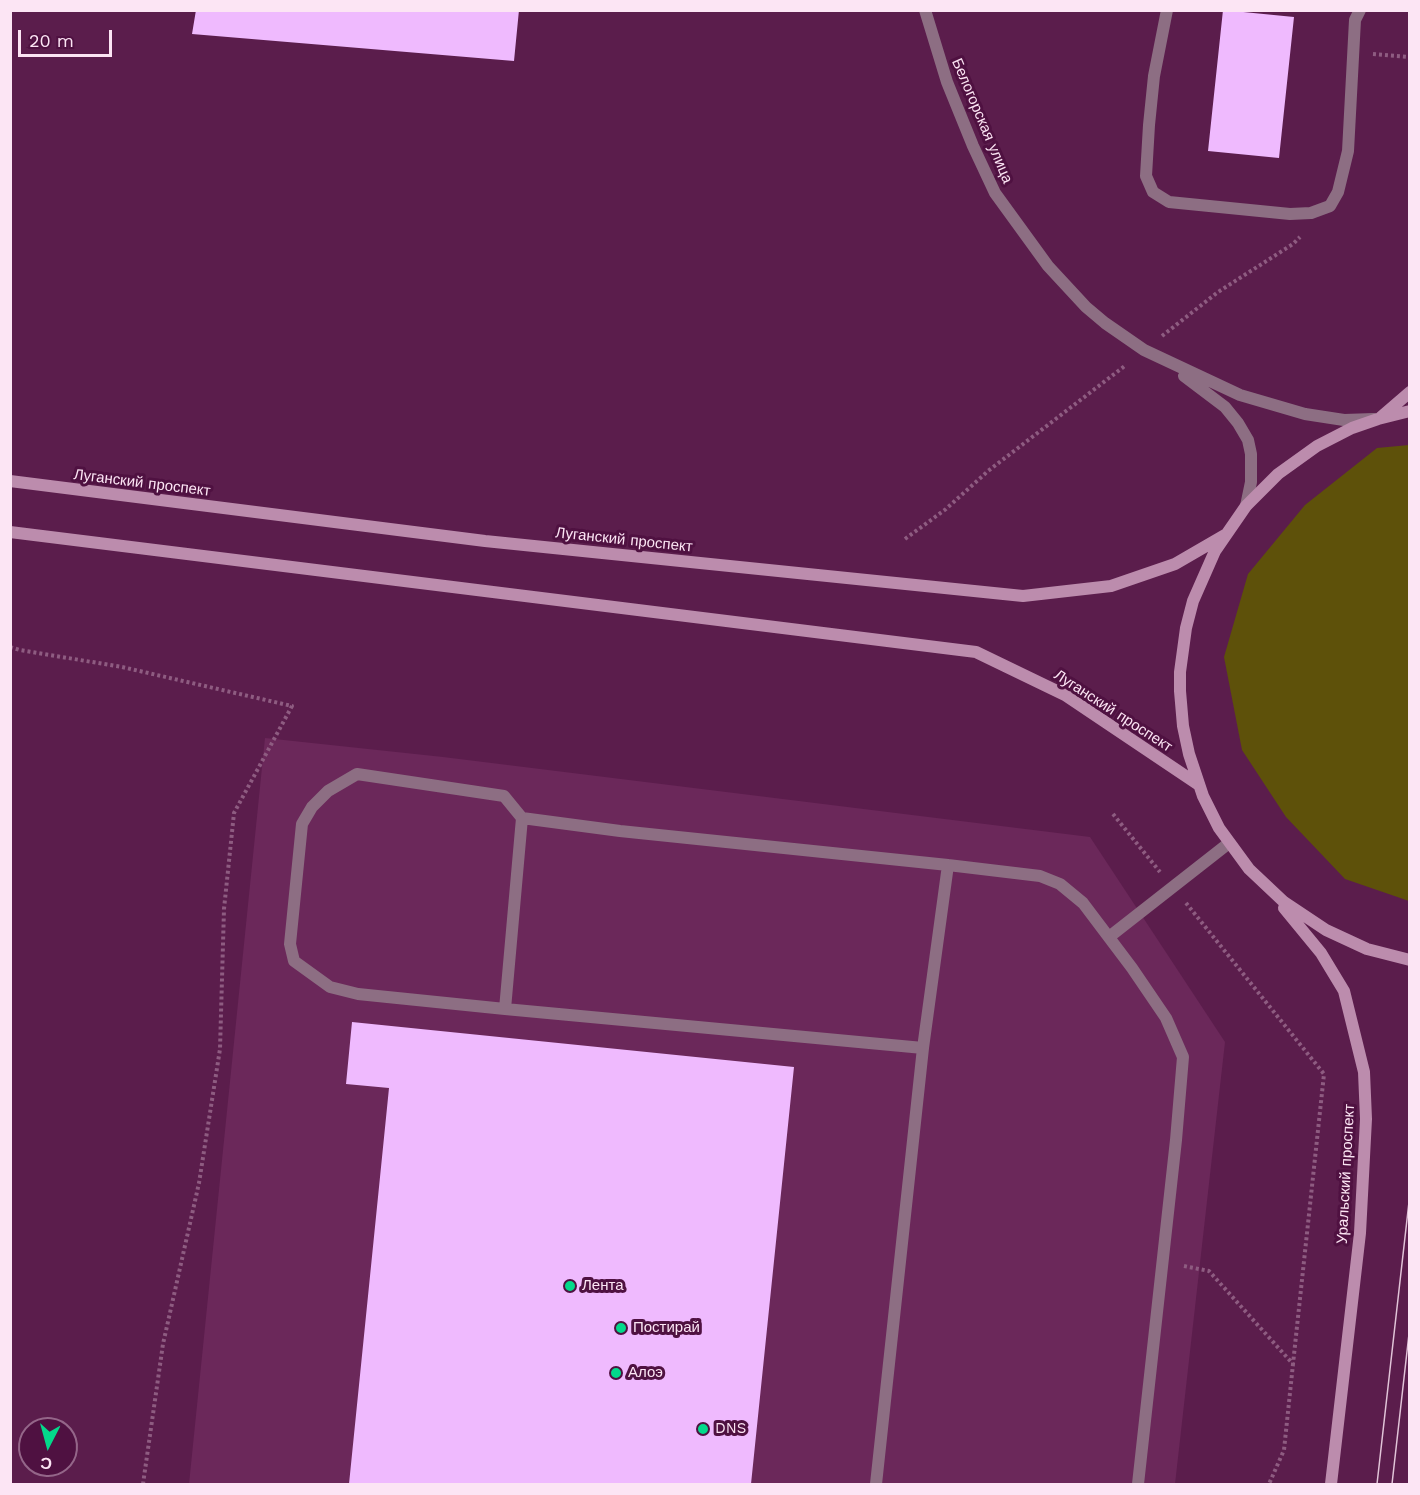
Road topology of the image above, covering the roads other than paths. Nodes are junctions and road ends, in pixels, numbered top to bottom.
1 (925, 10) edge
2 (1167, 10) edge
3 (1360, 10) edge
4 (1150, 353) junction
5 (1410, 392) edge
6 (1410, 411) edge
7 (1378, 419) junction
8 (10, 481) edge
9 (1246, 506) junction
10 (10, 532) edge
11 (1225, 535) junction
12 (1199, 785) junction
13 (522, 818) junction
14 (1229, 843) junction
15 (948, 865) junction
16 (1270, 891) junction
17 (1109, 937) junction
18 (1410, 960) edge
19 (505, 1009) junction
20 (923, 1048) junction
21 (876, 1485) edge
22 (1138, 1485) edge
23 (1331, 1485) edge

1 - 4 street, Белогорская улица
2 - 3 street
4 - 7 street, Белогорская улица
4 - 9 street, Белогорская улица
5 - 7 main road
6 - 7 main road
7 - 9 main road
8 - 11 main road, Луганский проспект
9 - 11 main road
10 - 12 main road, Луганский проспект
11 - 12 main road
12 - 14 main road
13 - 15 street
13 - 19 street
13 - 19 street
14 - 16 main road
14 - 17 street
15 - 17 street
15 - 20 street
16 - 18 main road
16 - 23 main road, Уральский проспект
17 - 22 street
19 - 20 street
20 - 21 street

